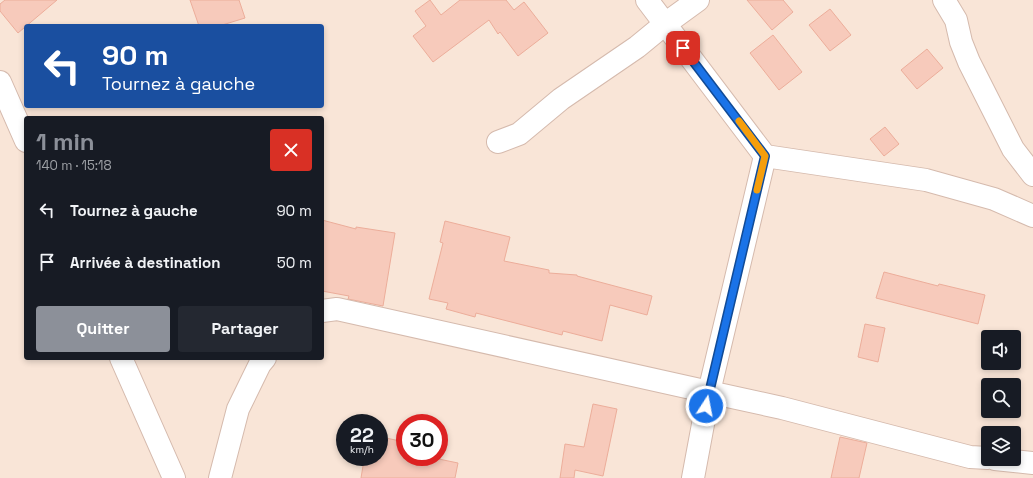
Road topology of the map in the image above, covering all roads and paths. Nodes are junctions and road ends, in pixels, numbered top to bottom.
1 (647, 0) edge
2 (698, 0) edge
3 (944, 0) edge
4 (665, 24) junction
5 (0, 82) edge
6 (24, 136) edge
7 (498, 142) dead end
8 (765, 156) junction
9 (1033, 175) edge
10 (1033, 216) edge
11 (324, 311) edge
12 (122, 360) edge
13 (263, 360) edge
14 (709, 392) junction
15 (981, 458) edge
16 (1021, 462) edge
17 (1033, 463) edge
18 (172, 472) edge
19 (192, 478) edge
20 (220, 478) edge
21 (693, 478) edge

1 - 4 street
2 - 4 street
3 - 9 street
4 - 7 street
4 - 8 street
5 - 6 street
8 - 10 street
8 - 14 street
11 - 14 street
12 - 18 street
13 - 20 street
14 - 15 street
14 - 21 street
16 - 17 street
18 - 19 street

